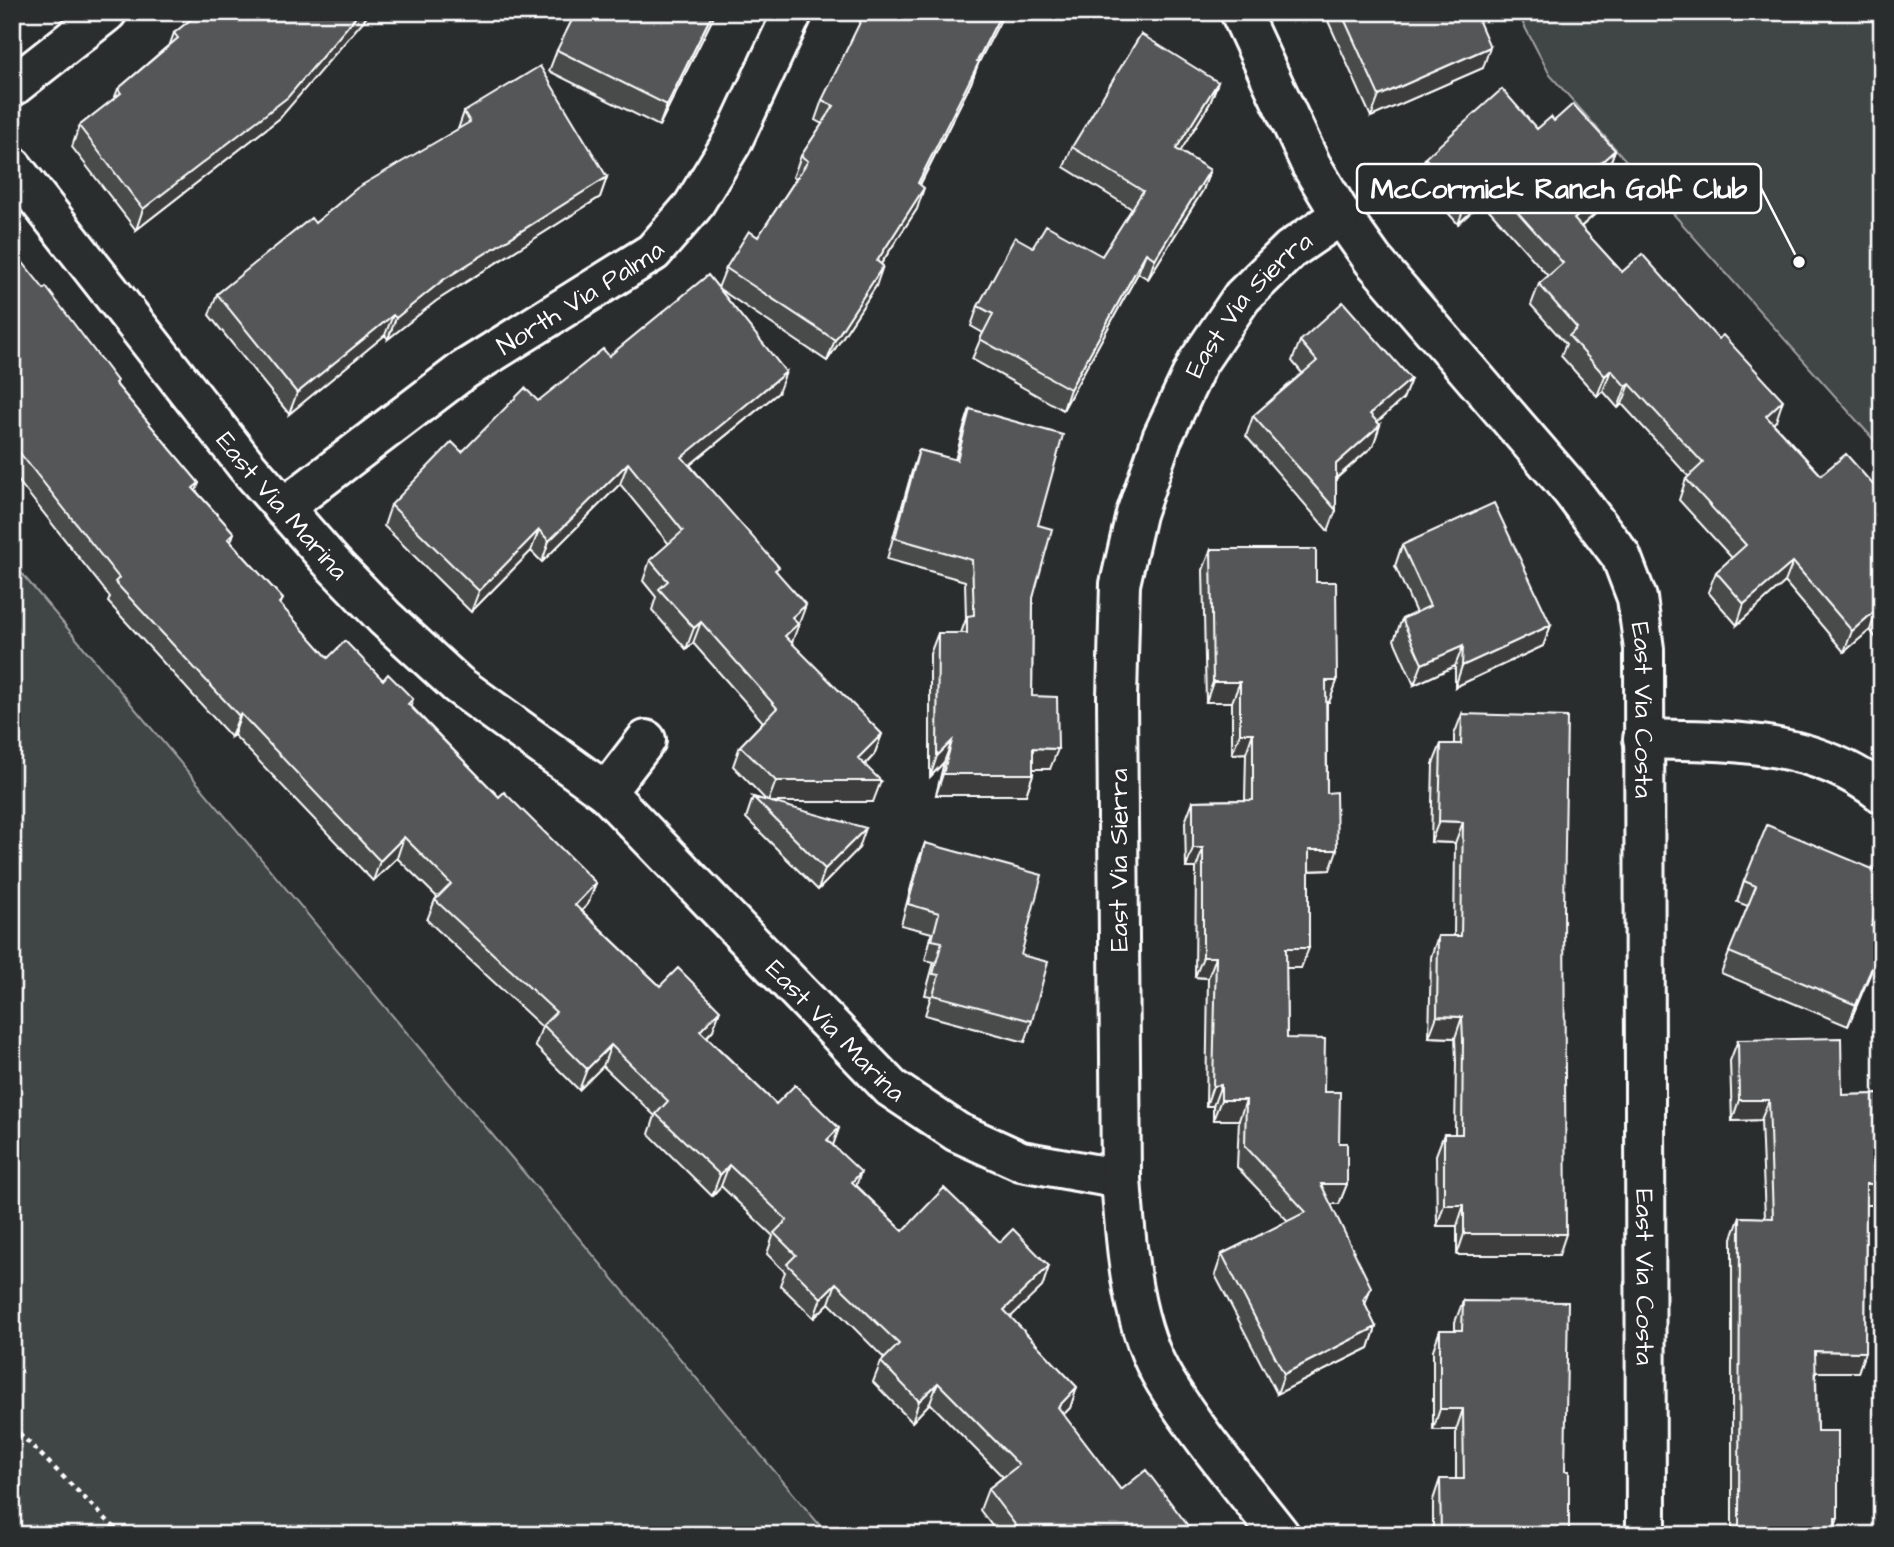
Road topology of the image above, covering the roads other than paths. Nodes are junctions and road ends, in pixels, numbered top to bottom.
1 (107, 12) edge
2 (793, 12) edge
3 (1240, 12) edge
4 (12, 87) edge
5 (12, 166) edge
6 (1341, 215) junction
7 (282, 508) junction
8 (1643, 739) junction
9 (646, 740) dead end
10 (606, 792) junction
11 (1882, 793) edge
12 (1121, 1179) junction
13 (1280, 1535) edge
14 (1646, 1535) edge

1 - 4 street
2 - 7 street, North Via Palma
3 - 6 street, East Via Costa
5 - 7 street, East Via Marina
6 - 8 street, East Via Costa
6 - 12 street, East Via Sierra
7 - 10 street, East Via Marina
8 - 11 street
8 - 14 street, East Via Costa
9 - 10 street
10 - 12 street, East Via Marina
12 - 13 street, East Via Sierra

